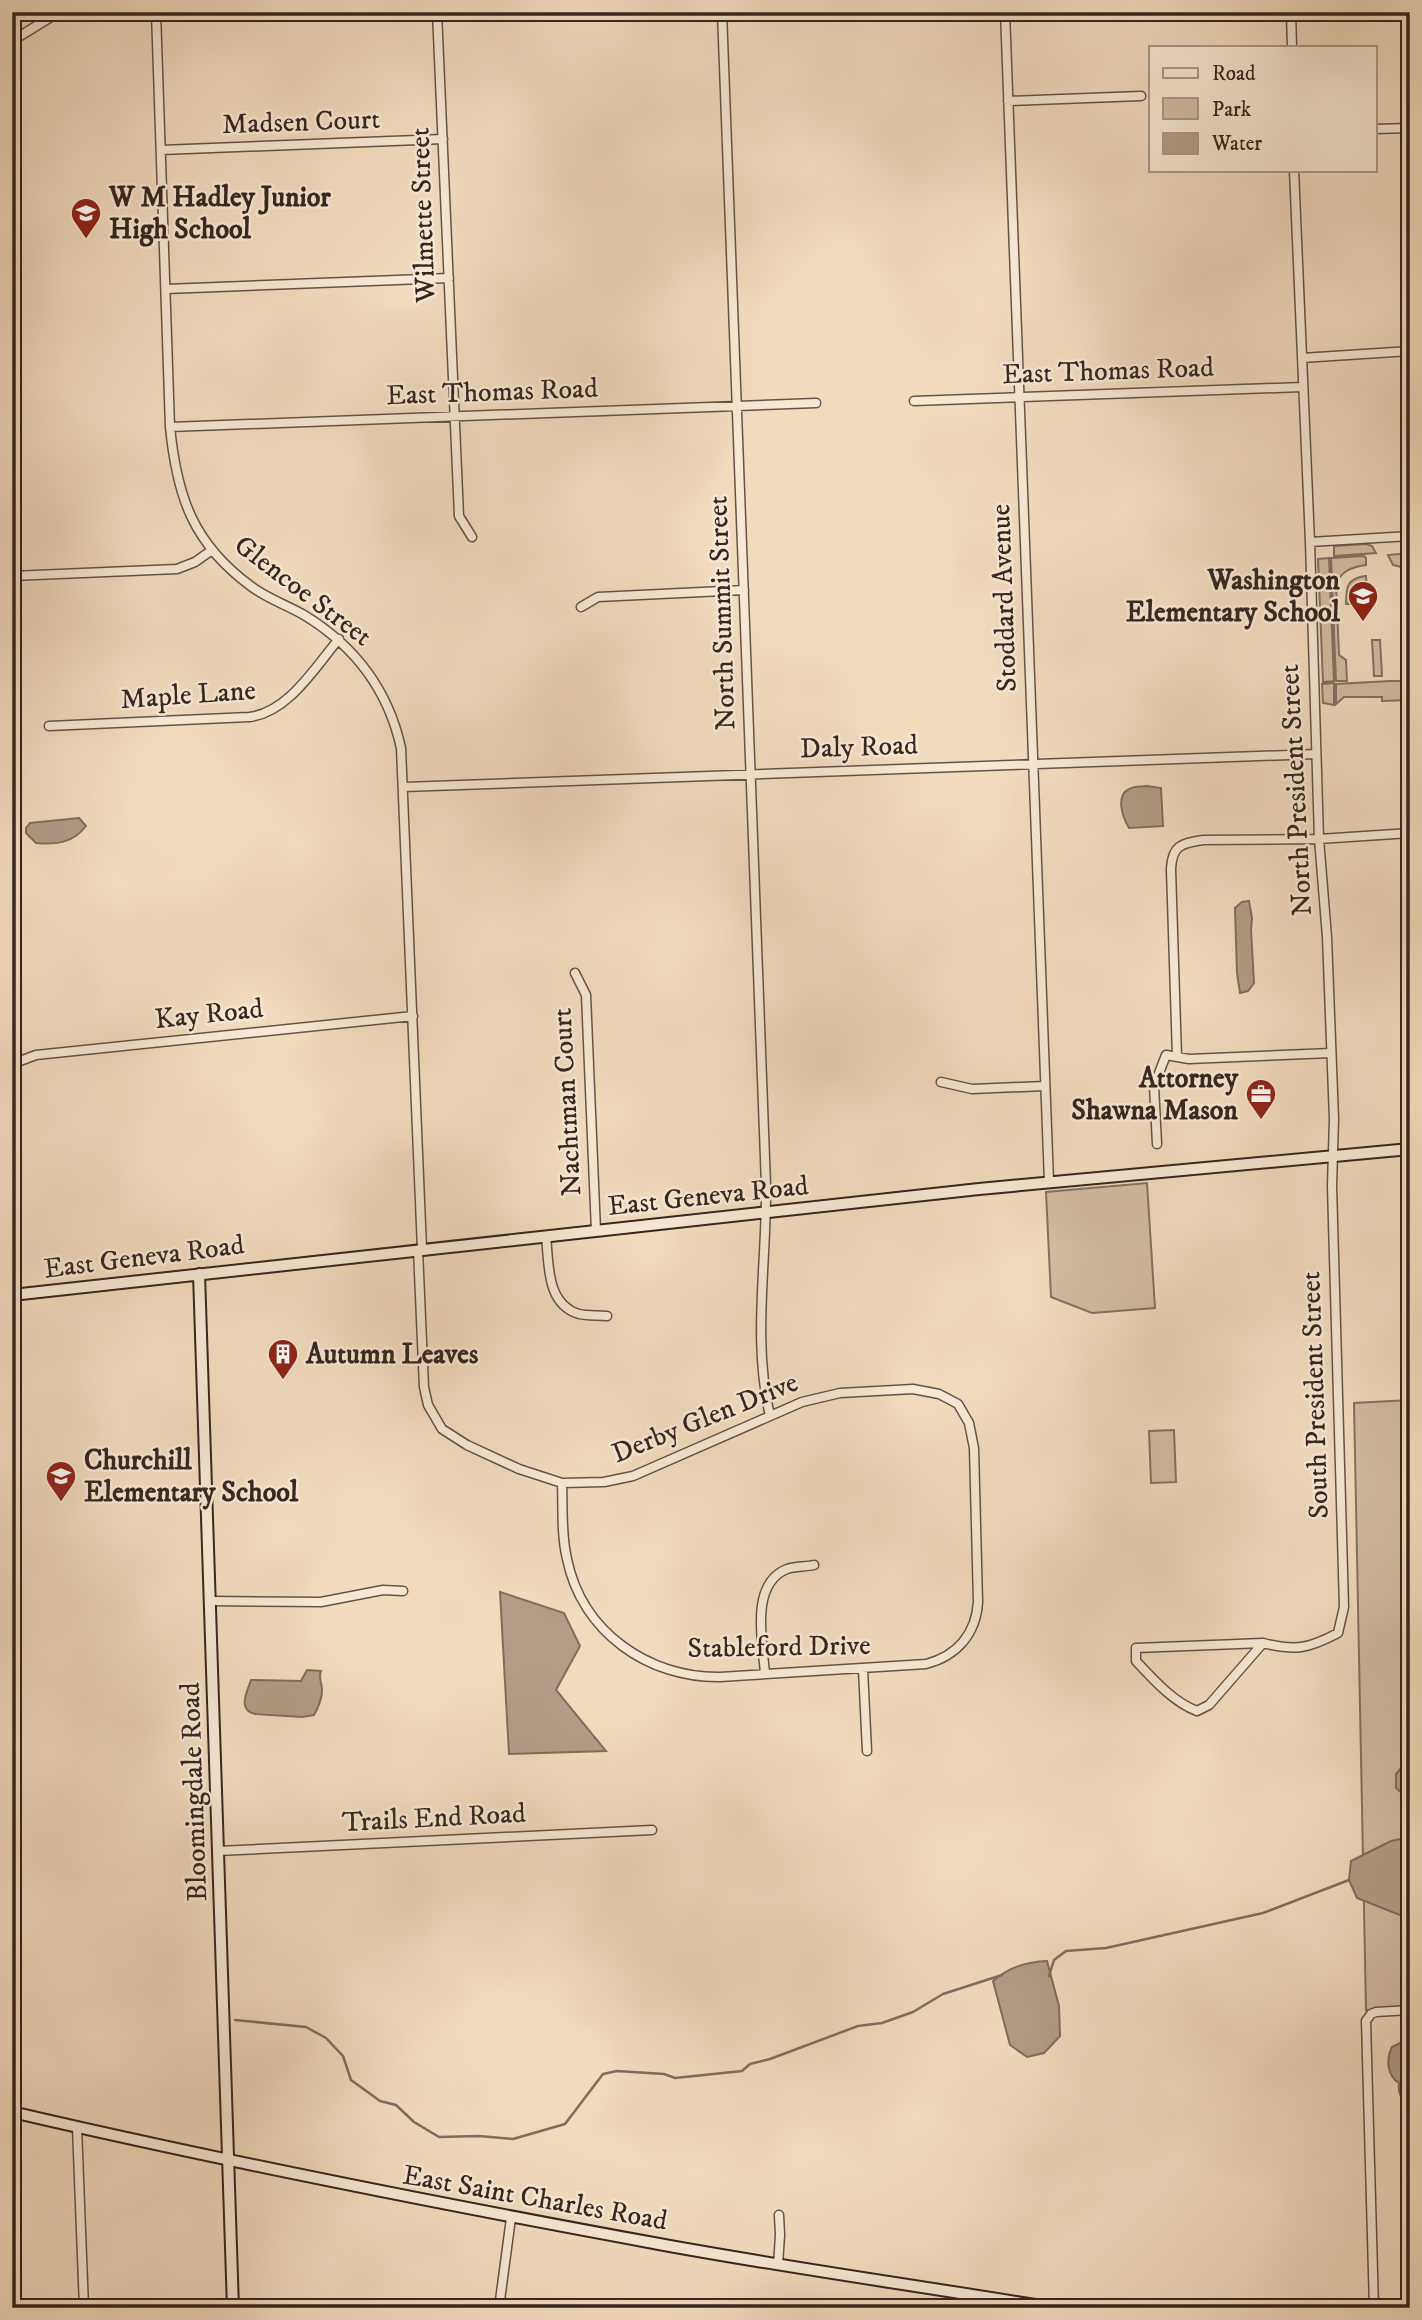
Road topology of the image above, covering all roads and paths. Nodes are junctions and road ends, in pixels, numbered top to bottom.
1 (59, 12) edge
2 (156, 12) edge
3 (438, 12) edge
4 (722, 12) edge
5 (1004, 12) edge
6 (1291, 12) edge
7 (12, 41) edge
8 (1292, 46) edge
9 (1141, 96) dead end
10 (1008, 101) junction
11 (1410, 128) edge
12 (1376, 129) edge
13 (443, 139) junction
14 (161, 150) junction
15 (1294, 172) edge
16 (449, 278) junction
17 (166, 289) junction
18 (1410, 351) edge
19 (1302, 358) junction
20 (1303, 387) junction
21 (1019, 396) junction
22 (914, 401) dead end
23 (816, 403) dead end
24 (737, 406) junction
25 (455, 416) junction
26 (170, 427) junction
27 (1410, 536) edge
28 (472, 537) dead end
29 (1310, 542) junction
30 (212, 550) junction
31 (12, 576) edge
32 (744, 590) junction
33 (581, 607) dead end
34 (339, 639) junction
35 (49, 726) dead end
36 (1316, 754) junction
37 (1033, 764) junction
38 (751, 774) junction
39 (404, 787) junction
40 (1410, 833) edge
41 (1319, 839) junction
42 (575, 972) dead end
43 (413, 1016) junction
44 (1331, 1053) junction
45 (1177, 1057) junction
46 (12, 1064) edge
47 (941, 1082) dead end
48 (1045, 1086) junction
49 (1157, 1144) dead end
50 (1410, 1149) edge
51 (1333, 1156) junction
52 (1049, 1182) junction
53 (766, 1213) junction
54 (596, 1231) junction
55 (546, 1236) junction
56 (420, 1250) junction
57 (199, 1274) junction
58 (12, 1295) edge
59 (607, 1316) dead end
60 (770, 1416) junction
61 (442, 1429) joint
62 (562, 1483) junction
63 (814, 1565) dead end
64 (403, 1591) dead end
65 (211, 1601) junction
66 (976, 1616) joint
67 (1263, 1643) junction
68 (863, 1669) junction
69 (765, 1674) junction
70 (867, 1751) dead end
71 (652, 1830) dead end
72 (218, 1850) junction
73 (1410, 2010) edge
74 (12, 2112) edge
75 (77, 2127) junction
76 (228, 2161) junction
77 (779, 2215) dead end
78 (511, 2218) junction
79 (778, 2265) junction
80 (84, 2308) edge
81 (233, 2308) edge
82 (499, 2308) edge
83 (1052, 2308) edge
84 (1374, 2308) edge

1 - 7 street
2 - 14 street, Glencoe Street
3 - 13 street, Wilmette Street
4 - 24 street, North Summit Street
5 - 10 street, Stoddard Avenue
6 - 8 street
9 - 10 street
10 - 21 street, Stoddard Avenue
11 - 12 street
13 - 14 street, Madsen Court
13 - 16 street, Wilmette Street
14 - 17 street, Glencoe Street
15 - 19 street, North President Street
16 - 17 street
16 - 25 street, Wilmette Street
17 - 26 street, Glencoe Street
18 - 19 street
19 - 20 street, North President Street
20 - 21 street, East Thomas Road
20 - 29 street, North President Street
21 - 22 street, East Thomas Road
21 - 37 street, Stoddard Avenue
23 - 24 street, East Thomas Road
24 - 25 street, East Thomas Road
24 - 32 street, North Summit Street
25 - 26 street, East Thomas Road
25 - 28 street, Wilmette Street
26 - 30 street, Glencoe Street
27 - 29 street
29 - 36 street, North President Street
30 - 31 street
30 - 34 street, Glencoe Street
32 - 33 street
32 - 38 street, North Summit Street
34 - 35 street, Maple Lane
34 - 39 street, Glencoe Street
36 - 37 street, Daly Road
36 - 41 street, North President Street
37 - 38 street, Daly Road
37 - 48 street, Stoddard Avenue
38 - 39 street, Daly Road
38 - 53 street, North Summit Street
39 - 43 street, Glencoe Street
40 - 41 street
41 - 44 street, North President Street
41 - 45 street
42 - 54 street, Nachtman Court
43 - 46 street, Kay Road
43 - 56 street, Glencoe Street
44 - 45 street
44 - 51 street, North President Street
45 - 49 street
47 - 48 street
48 - 52 street, Stoddard Avenue
50 - 51 street, East Geneva Road
51 - 52 street, East Geneva Road
51 - 67 street, South President Street
52 - 53 street, East Geneva Road
53 - 54 street, East Geneva Road
53 - 60 street, North Summit Street
54 - 55 street, East Geneva Road
55 - 56 street, East Geneva Road
55 - 59 street
56 - 57 street, East Geneva Road
56 - 61 street, Glencoe Street
57 - 58 street, East Geneva Road
57 - 65 street, Bloomingdale Road
60 - 62 street, Derby Glen Drive
60 - 66 street, Derby Glen Drive
61 - 62 street, Derby Glen Drive
62 - 69 street, Stableford Drive
63 - 69 street
64 - 65 street
65 - 72 street, Bloomingdale Road
66 - 68 street, Stableford Drive
67 - 67 street
68 - 69 street, Stableford Drive
68 - 70 street
71 - 72 street, Trails End Road
72 - 76 street, Bloomingdale Road
73 - 84 street
74 - 75 street, East Saint Charles Road
75 - 76 street, East Saint Charles Road
75 - 80 street
76 - 78 street, East Saint Charles Road
76 - 81 street, Bloomingdale Road
77 - 79 street
78 - 79 street, East Saint Charles Road
78 - 82 street
79 - 83 street, East Saint Charles Road

